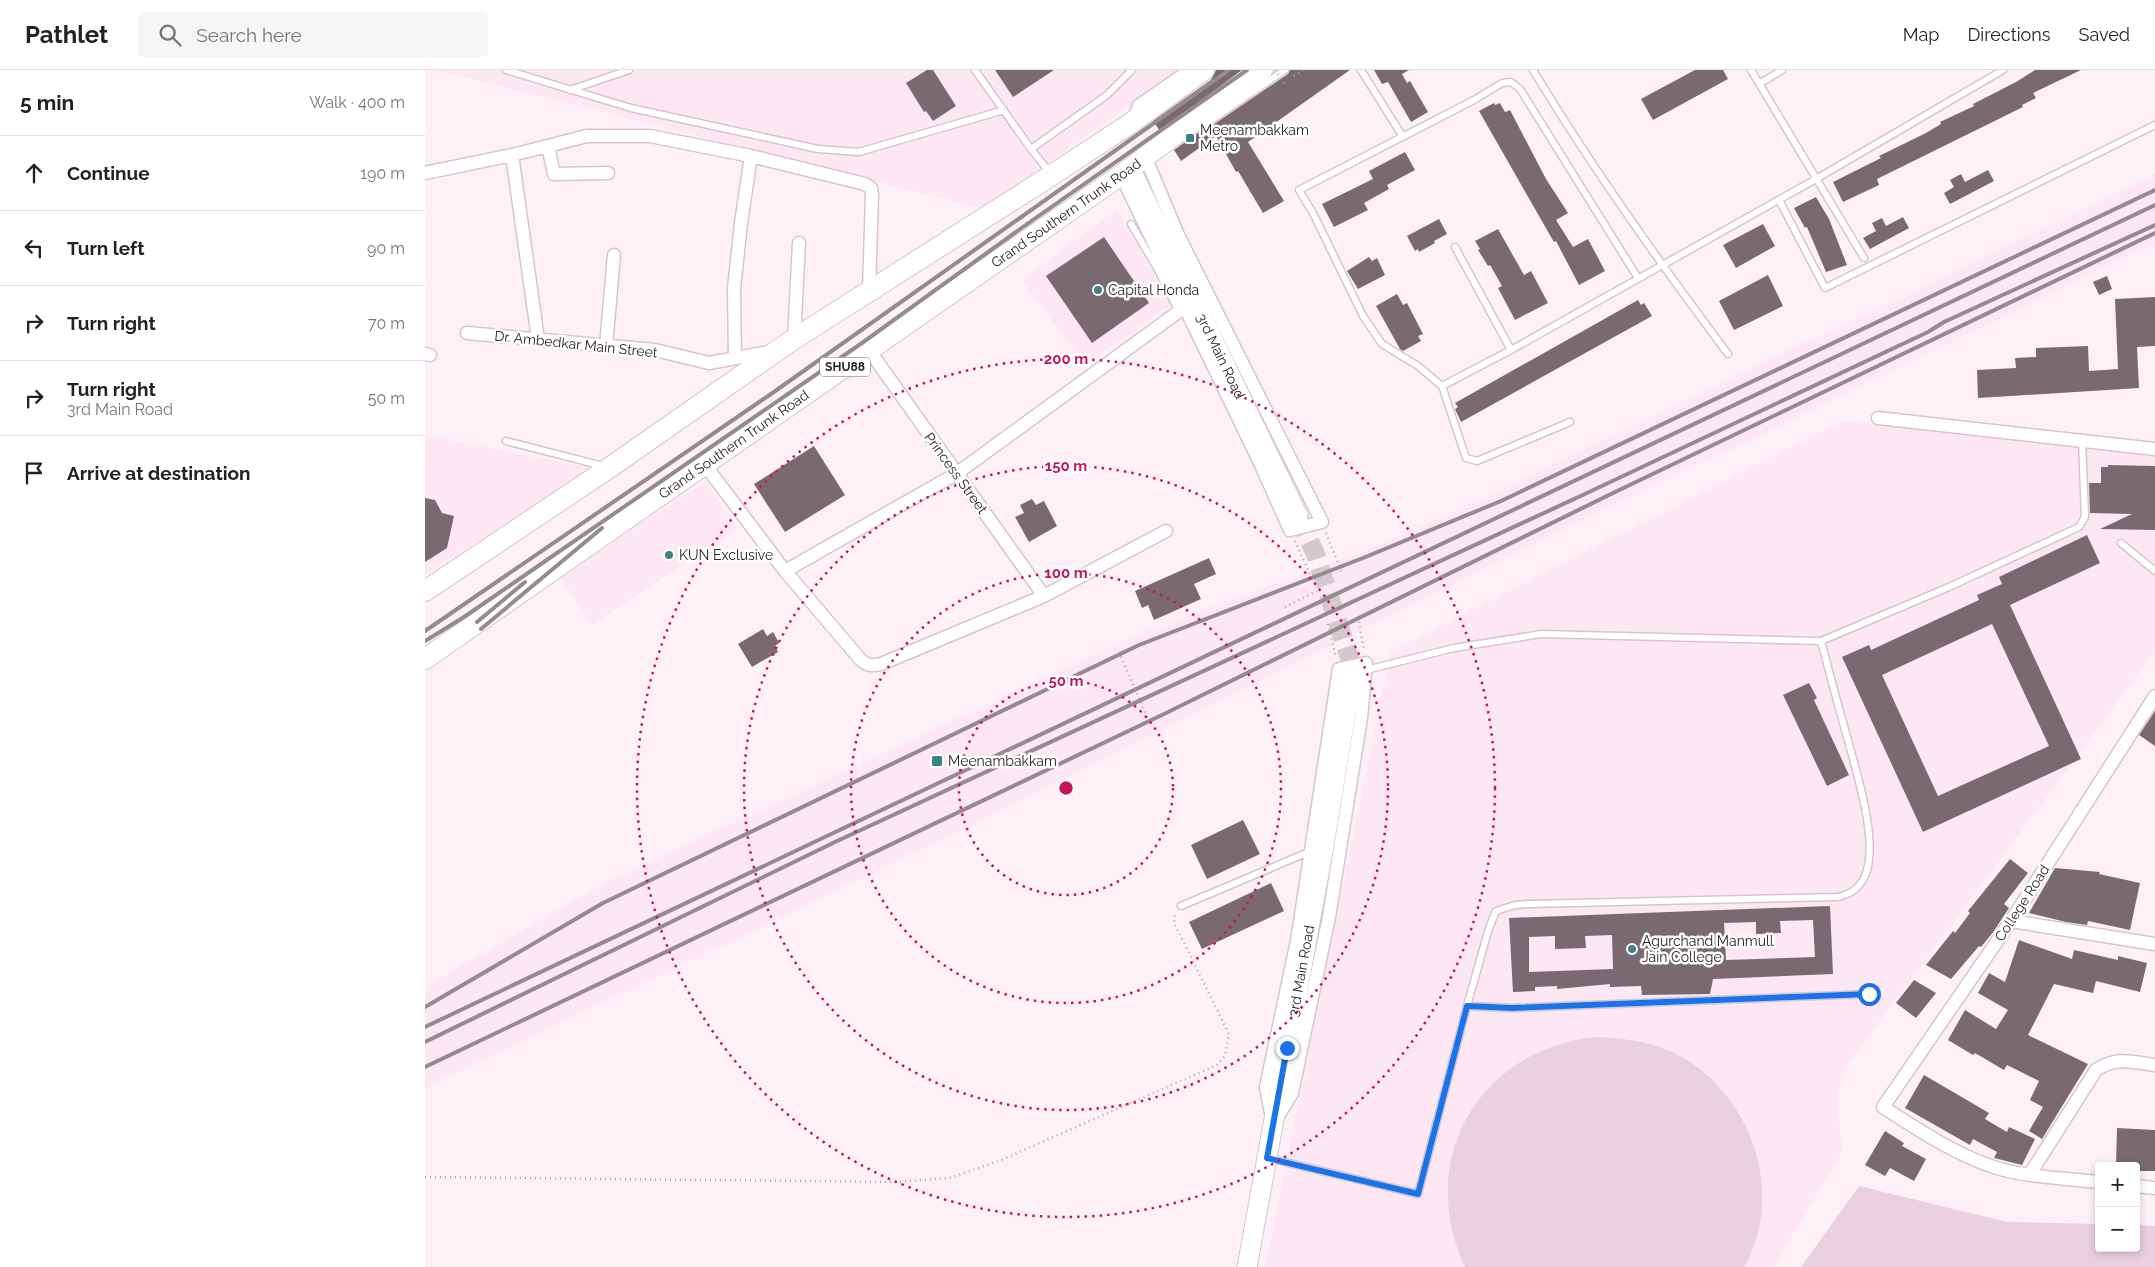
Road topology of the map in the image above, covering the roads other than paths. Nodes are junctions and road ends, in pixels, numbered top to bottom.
1 (506, 70) edge
2 (629, 70) edge
3 (975, 70) edge
4 (1132, 70) edge
5 (1185, 70) edge
6 (1204, 70) edge
7 (1263, 70) edge
8 (1285, 70) edge
9 (1361, 70) edge
10 (1533, 70) edge
11 (1751, 70) edge
12 (1782, 70) edge
13 (2002, 70) edge
14 (1759, 84) junction
15 (570, 90) junction
16 (1004, 110) junction
17 (1131, 122) junction
18 (2155, 125) edge
19 (1195, 131) dead end
20 (1403, 137) junction
21 (1179, 142) dead end
22 (548, 146) junction
23 (1031, 149) junction
24 (512, 155) junction
25 (751, 156) junction
26 (1137, 162) junction
27 (425, 173) edge
28 (608, 173) dead end
29 (1052, 174) junction
30 (1816, 179) junction
31 (1779, 200) junction
32 (1131, 224) dead end
33 (799, 243) dead end
34 (1455, 247) dead end
35 (614, 255) dead end
36 (1864, 258) dead end
37 (1661, 265) junction
38 (1638, 278) junction
39 (869, 291) junction
40 (1182, 309) junction
41 (467, 333) dead end
42 (538, 339) junction
43 (793, 339) junction
44 (606, 346) junction
45 (869, 350) junction
46 (1511, 350) junction
47 (774, 353) junction
48 (1728, 354) dead end
49 (735, 358) junction
50 (1442, 386) junction
51 (1878, 418) dead end
52 (1569, 422) dead end
53 (2082, 440) junction
54 (506, 442) dead end
55 (2155, 449) edge
56 (705, 465) junction
57 (609, 468) junction
58 (956, 474) junction
59 (1293, 527) junction
60 (1166, 532) dead end
61 (2121, 543) dead end
62 (785, 571) junction
63 (2155, 571) edge
64 (425, 591) edge
65 (1044, 596) junction
66 (1821, 641) junction
67 (425, 660) edge
68 (1356, 669) junction
69 (2155, 696) edge
70 (1311, 851) junction
71 (1181, 906) road end
72 (2011, 921) junction
73 (2155, 944) edge
74 (1869, 994) dead end
75 (1467, 1006) junction
76 (2155, 1065) edge
77 (1273, 1124) junction
78 (1267, 1158) junction
79 (2030, 1174) junction
80 (2095, 1182) edge
81 (2140, 1186) edge
82 (2155, 1188) edge
83 (1247, 1267) edge

1 - 15 lane
2 - 15 lane
3 - 16 lane
4 - 23 lane
5 - 17 lane
6 - 17 main road
7 - 26 main road, Grand Southern Trunk Road / SHU88
8 - 19 lane
9 - 20 lane
10 - 37 lane
11 - 14 lane
12 - 14 lane
13 - 30 lane
14 - 30 lane
15 - 16 lane
16 - 23 lane
17 - 29 main road
18 - 31 lane
20 - 38 lane
20 - 50 lane
21 - 26 lane
22 - 24 street
22 - 25 street
22 - 28 street
23 - 29 lane
24 - 27 street
24 - 42 street
25 - 39 street
25 - 49 street
26 - 40 street
26 - 45 main road, Grand Southern Trunk Road / SHU88
26 - 59 street, 3rd Main Road
26 - 59 street
29 - 39 main road
30 - 31 lane
30 - 36 lane
31 - 37 lane
32 - 40 lane
33 - 43 street
34 - 46 lane
35 - 44 street
37 - 38 lane
37 - 48 lane
38 - 46 lane
39 - 43 main road
40 - 58 street
40 - 59 street
41 - 42 street, Dr. Ambedkar Main Street
42 - 44 street, Dr. Ambedkar Main Street
43 - 47 main road
44 - 49 street, Dr. Ambedkar Main Street
45 - 56 main road, Grand Southern Trunk Road / SHU88
45 - 58 street, Princess Street
46 - 50 lane
47 - 49 street, Dr. Ambedkar Main Street
47 - 57 main road
50 - 52 lane
51 - 53 street
53 - 55 street
53 - 66 lane
54 - 57 lane
56 - 62 street
56 - 67 main road, Grand Southern Trunk Road / SHU88
57 - 64 main road
58 - 62 street
58 - 65 street, Princess Street
60 - 65 street
61 - 63 lane
62 - 65 street
66 - 68 lane
66 - 75 lane
68 - 70 street
68 - 77 street, 3rd Main Road
69 - 72 street, College Road
70 - 71 lane
70 - 77 street
72 - 73 street
72 - 79 street, College Road
74 - 75 lane
75 - 78 lane
76 - 79 street
77 - 78 street, 3rd Main Road
78 - 83 street, 3rd Main Road
79 - 80 street
81 - 82 street

